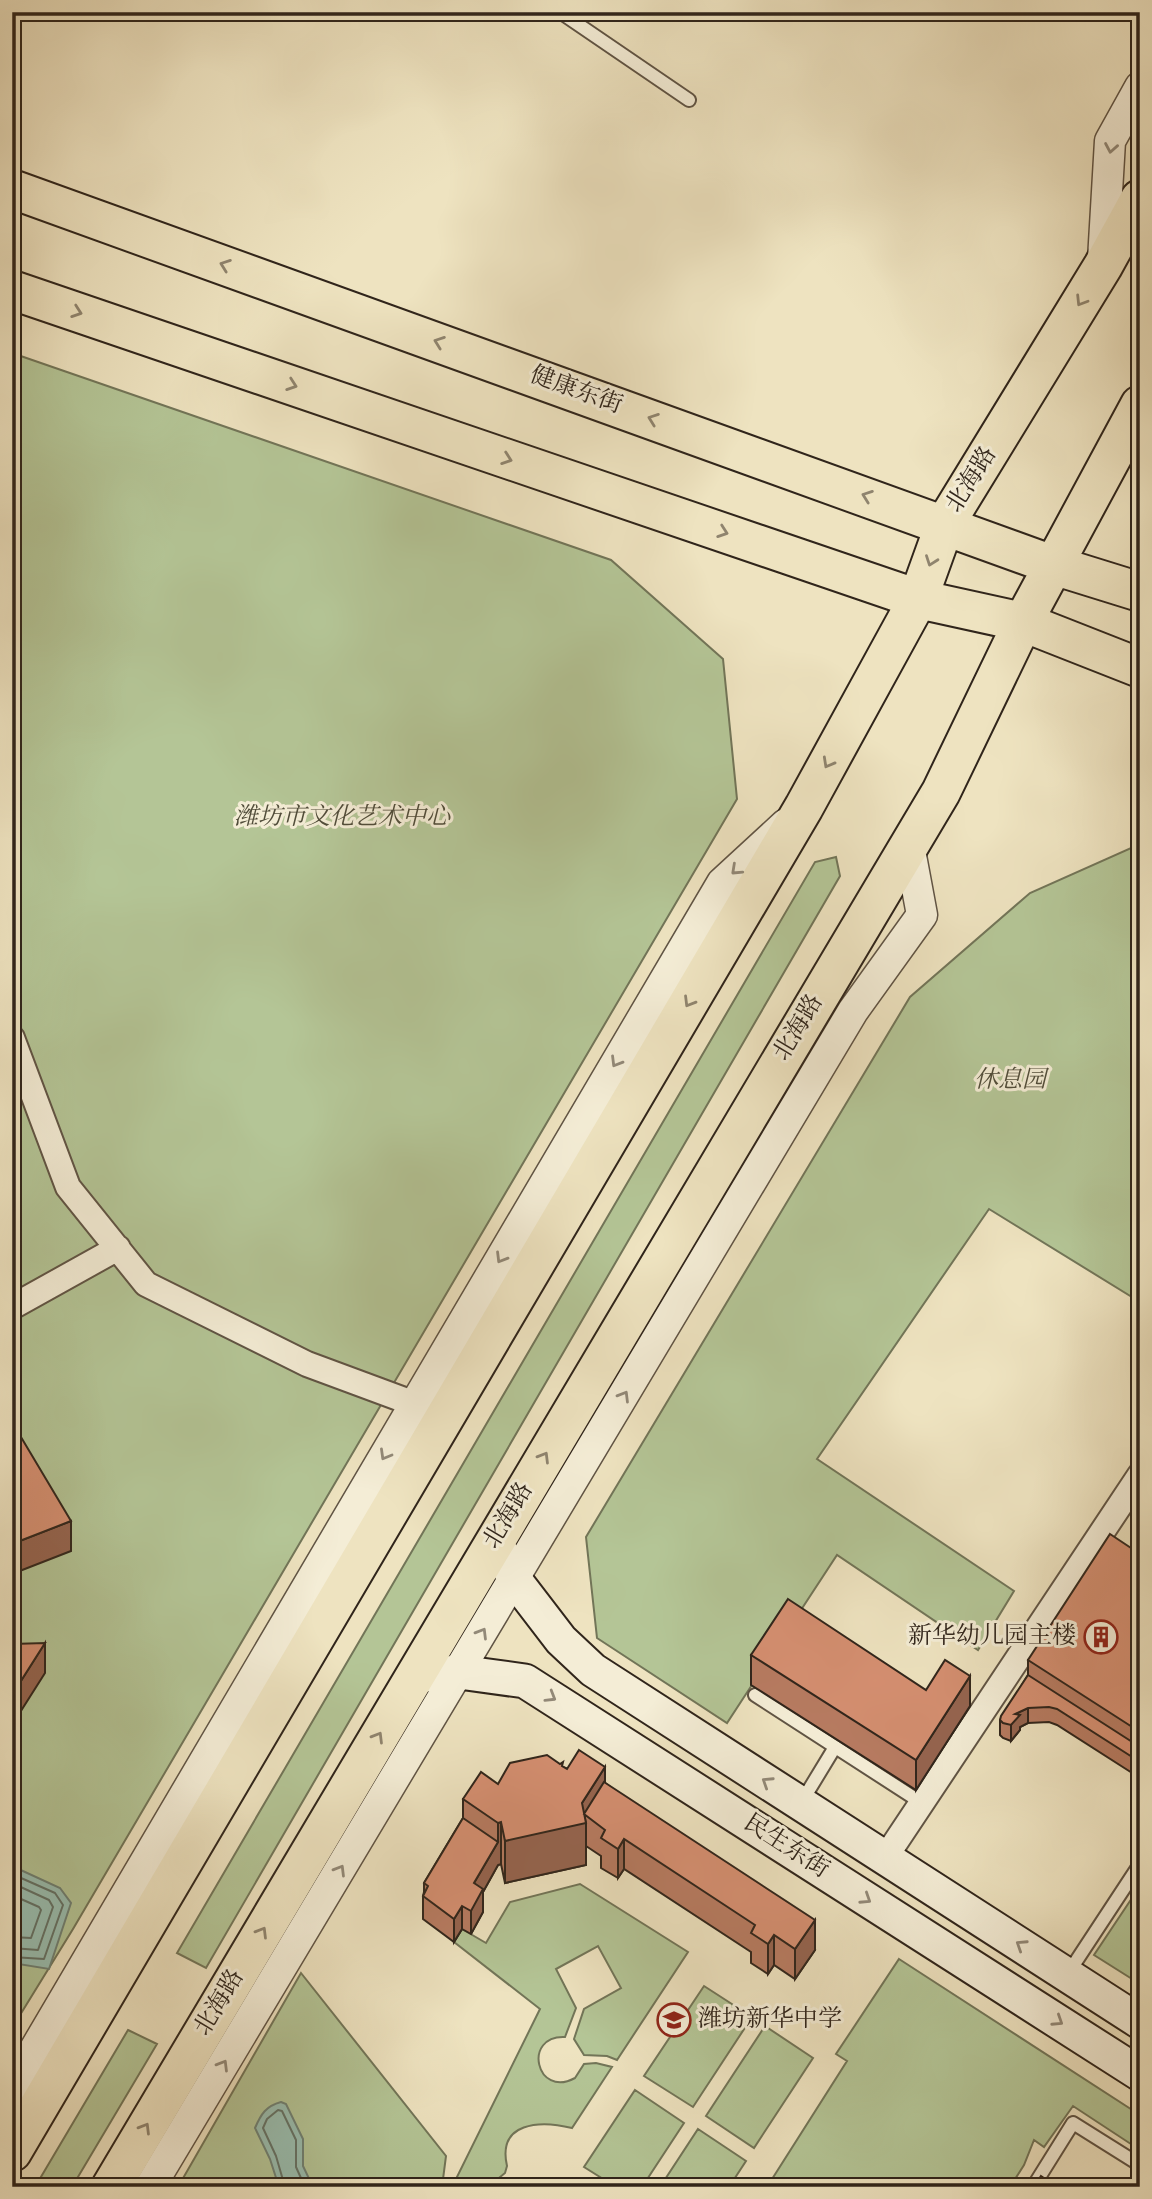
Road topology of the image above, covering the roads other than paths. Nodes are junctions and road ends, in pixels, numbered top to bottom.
1 (560, 12) edge
2 (1140, 87) edge
3 (689, 100) dead end
4 (12, 189) edge
5 (1140, 199) edge
6 (1103, 266) junction
7 (12, 290) edge
8 (1140, 405) edge
9 (945, 524) junction
10 (1053, 565) junction
11 (1140, 592) edge
12 (918, 599) junction
13 (1023, 622) junction
14 (1140, 668) edge
15 (909, 845) junction
16 (822, 990) junction
17 (853, 1010) junction
18 (12, 1038) edge
19 (118, 1248) junction
20 (496, 1298) junction
21 (12, 1307) edge
22 (415, 1404) junction
23 (1140, 1475) edge
24 (495, 1541) junction
25 (515, 1580) junction
26 (459, 1672) junction
27 (414, 1676) junction
28 (755, 1695) dead end
29 (835, 1747) junction
30 (922, 1803) junction
31 (801, 1804) junction
32 (886, 1858) junction
33 (1140, 1864) edge
34 (1067, 1975) junction
35 (1140, 2022) edge
36 (1140, 2074) edge
37 (12, 2088) edge
38 (12, 2152) edge
39 (1140, 2165) edge
40 (133, 2181) edge
41 (1033, 2187) edge

1 - 3 lane
2 -> 6 street
9 -> 4 main road, 健康东街
5 - 6 main road, 北海路
6 -> 9 main road, 北海路
7 -> 12 main road
8 - 10 main road, 北海路
9 - 10 main road, 健康东街
9 -> 12 main road, 北海路
10 - 11 main road, 健康东街
10 - 13 main road, 北海路
12 - 13 main road
12 -> 20 main road, 北海路
13 - 14 main road
13 - 15 main road, 北海路
15 - 16 main road, 北海路
15 - 17 street, 北海路
16 - 17 street
24 -> 16 main road, 北海路
25 -> 17 street, 北海路
18 - 19 street
19 - 21 street
19 - 22 street
20 - 22 street, 北海路
20 - 38 main road, 北海路
22 -> 37 street, 北海路
23 - 30 street
24 - 25 main road, 民生东街
24 - 27 main road, 北海路
26 -> 25 street, 北海路
31 -> 25 main road, 民生东街
26 - 27 main road, 民生东街
26 -> 36 main road, 民生东街
40 -> 26 street, 北海路
40 -> 27 main road, 北海路
28 - 29 lane
29 - 30 lane
29 - 31 lane
30 - 32 street
31 - 32 main road, 民生东街
34 -> 32 main road, 民生东街
33 - 34 lane
34 - 35 main road, 民生东街
39 - 41 lane

